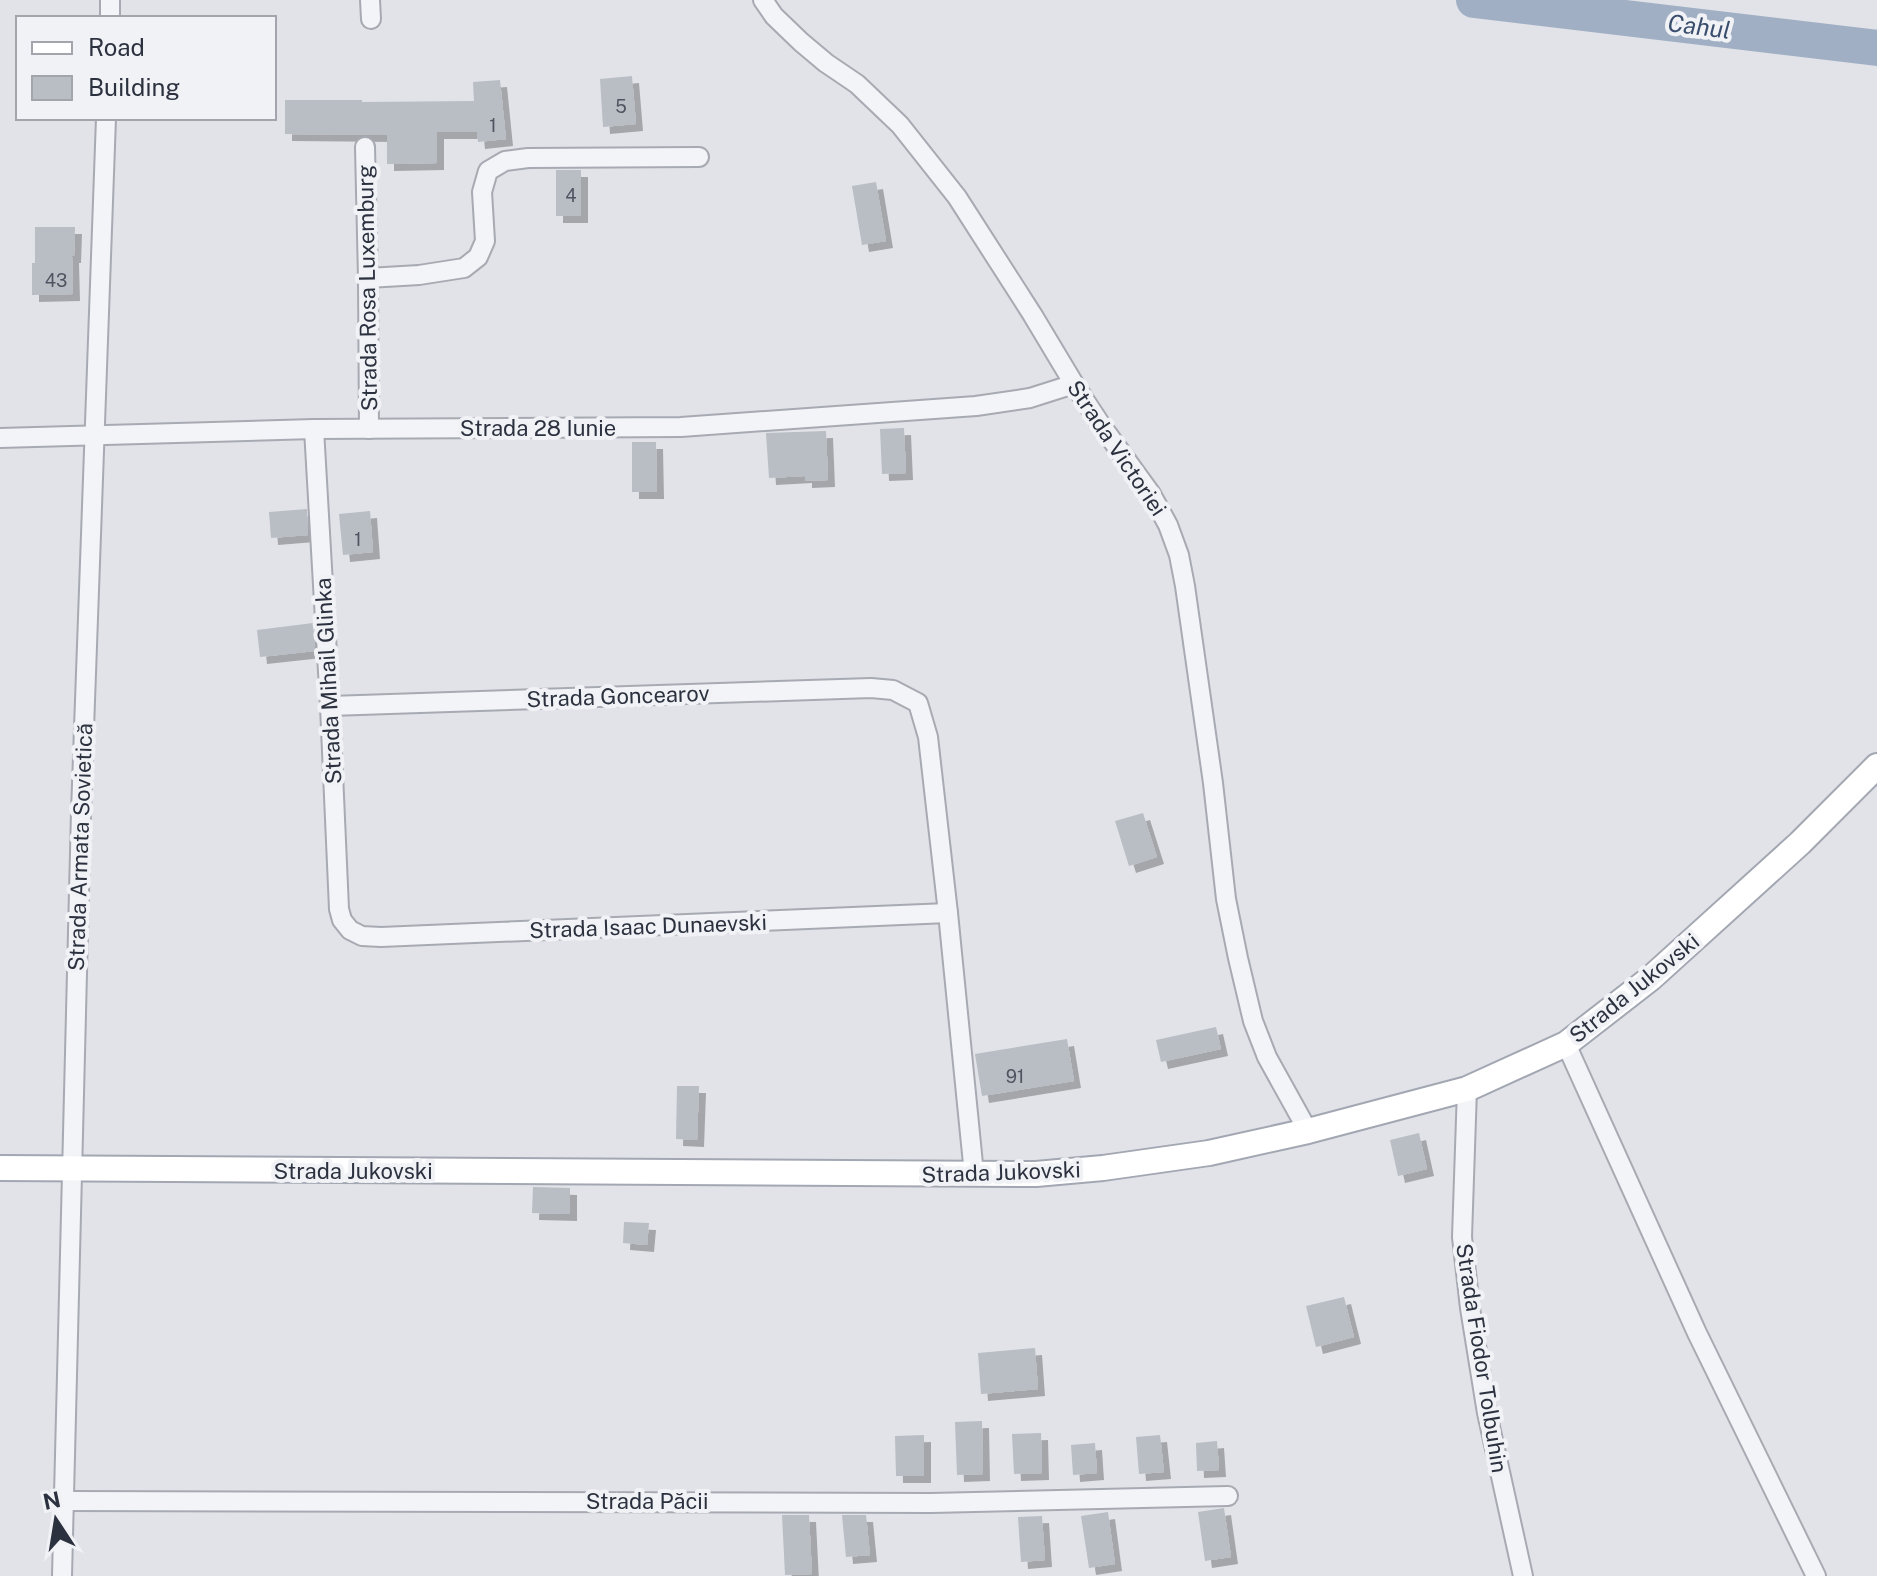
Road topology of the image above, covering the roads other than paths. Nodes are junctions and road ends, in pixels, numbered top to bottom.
1 (370, 0) edge
2 (763, 0) edge
3 (371, 19) dead end
4 (106, 120) edge
5 (365, 147) dead end
6 (699, 157) dead end
7 (368, 278) junction
8 (1074, 384) junction
9 (314, 429) junction
10 (369, 429) junction
11 (94, 435) junction
12 (0, 438) edge
13 (330, 706) junction
14 (1877, 766) edge
15 (948, 913) junction
16 (350, 930) joint
17 (1566, 1044) junction
18 (1467, 1089) junction
19 (1308, 1131) junction
20 (0, 1168) edge
21 (72, 1169) junction
22 (974, 1174) junction
23 (1228, 1496) dead end
24 (65, 1501) junction
25 (62, 1576) edge
26 (1523, 1576) edge
27 (1816, 1576) edge

1 - 3 street
2 - 8 street, Strada Victoriei
4 - 11 street, Strada Armata Sovietică
5 - 7 street, Strada Rosa Luxemburg
6 - 7 street
7 - 10 street, Strada Rosa Luxemburg
8 - 10 street, Strada 28 Iunie
8 - 19 street, Strada Victoriei
9 - 10 street, Strada 28 Iunie
9 - 11 street, Strada 28 Iunie
9 - 13 street, Strada Mihail Glinka
11 - 12 street, Strada 28 Iunie
11 - 21 street, Strada Armata Sovietică
13 - 15 street, Strada Goncearov
13 - 16 street, Strada Mihail Glinka
14 - 17 main road, Strada Jukovski
15 - 16 street, Strada Isaac Dunaevski
15 - 22 street
17 - 18 main road, Strada Jukovski
17 - 27 street
18 - 19 main road, Strada Jukovski
18 - 26 street, Strada Fiodor Tolbuhin
19 - 22 main road, Strada Jukovski
20 - 21 main road, Strada Jukovski
21 - 22 main road, Strada Jukovski
21 - 24 street, Strada Armata Sovietică
23 - 24 street, Strada Păcii
24 - 25 street, Strada Armata Sovietică

